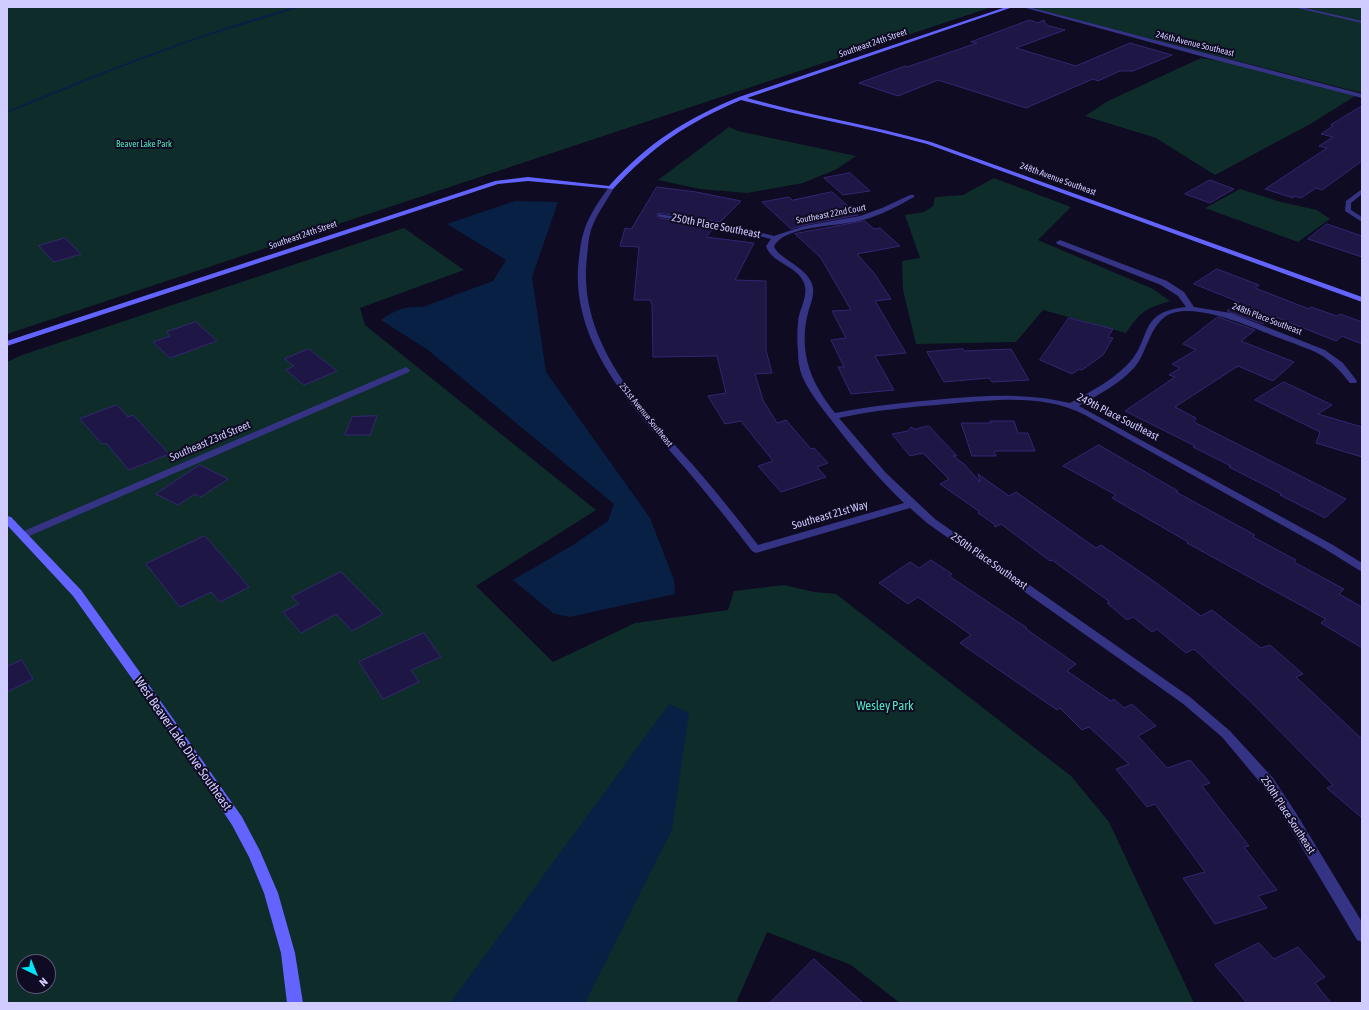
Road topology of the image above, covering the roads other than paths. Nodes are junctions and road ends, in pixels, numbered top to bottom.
1 (1011, 7) edge
2 (1024, 7) edge
3 (1295, 7) edge
4 (1362, 22) edge
5 (1362, 96) edge
6 (741, 98) junction
7 (611, 188) junction
8 (1362, 191) edge
9 (912, 196) dead end
10 (660, 215) dead end
11 (1362, 220) edge
12 (774, 238) junction
13 (1060, 242) dead end
14 (1362, 300) edge
15 (1191, 309) junction
16 (7, 344) edge
17 (406, 370) dead end
18 (1353, 381) dead end
19 (1072, 406) junction
20 (833, 416) junction
21 (911, 504) junction
22 (7, 519) edge
23 (23, 535) junction
24 (756, 549) joint
25 (1362, 568) edge
26 (1362, 935) edge
27 (295, 1003) edge

1 - 6 street, Southeast 24th Street
2 - 5 street, 246th Avenue Southeast
3 - 4 street
6 - 7 street, 251st Avenue Southeast
6 - 14 street, 248th Avenue Southeast
7 - 16 street, Southeast 24th Street
7 - 24 street, 251st Avenue Southeast
8 - 11 street
9 - 12 street, Southeast 22nd Court
10 - 12 street, 250th Place Southeast
12 - 20 street, 250th Place Southeast
13 - 15 street
15 - 18 street, 248th Place Southeast
15 - 19 street, 248th Place Southeast
17 - 23 street, Southeast 23rd Street
19 - 20 street, 249th Place Southeast
19 - 25 street, 249th Place Southeast
20 - 21 street, 250th Place Southeast
21 - 24 street, Southeast 21st Way
21 - 26 street, 250th Place Southeast
22 - 23 street, West Beaver Lake Drive Southeast
23 - 27 street, West Beaver Lake Drive Southeast

